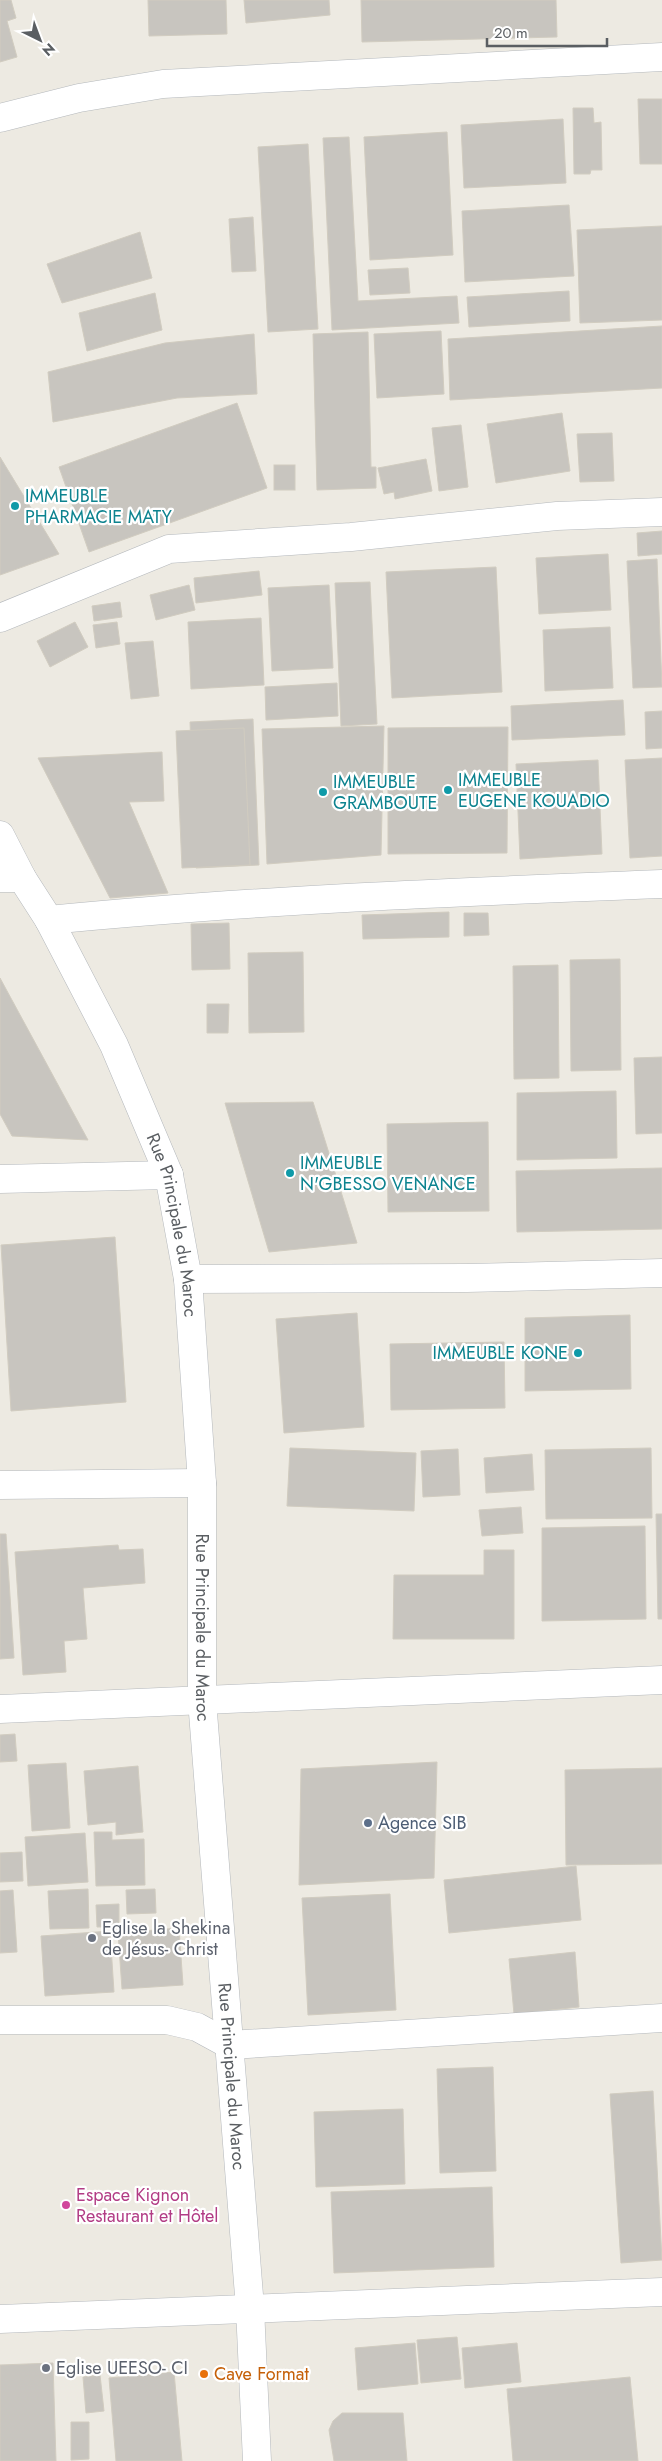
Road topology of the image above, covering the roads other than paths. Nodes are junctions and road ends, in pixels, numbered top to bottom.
1 (662, 57) edge
2 (0, 118) edge
3 (662, 512) edge
4 (0, 618) edge
5 (0, 835) edge
6 (11, 878) edge
7 (662, 884) edge
8 (49, 920) junction
9 (169, 1175) junction
10 (0, 1180) edge
11 (662, 1272) edge
12 (188, 1278) junction
13 (202, 1483) junction
14 (0, 1485) edge
15 (662, 1680) edge
16 (202, 1700) junction
17 (0, 1709) edge
18 (662, 2018) edge
19 (0, 2020) edge
20 (230, 2045) junction
21 (662, 2292) edge
22 (250, 2308) junction
23 (0, 2319) edge
24 (256, 2461) edge

1 - 2 street
3 - 4 street
5 - 6 street, Rue Principale du Maroc
6 - 8 street, Rue Principale du Maroc
7 - 8 street
8 - 9 street, Rue Principale du Maroc
9 - 10 street
9 - 12 street, Rue Principale du Maroc
11 - 12 street
12 - 13 street, Rue Principale du Maroc
13 - 14 street
13 - 16 street, Rue Principale du Maroc
15 - 16 street
16 - 17 street
16 - 20 street, Rue Principale du Maroc
18 - 20 street
19 - 20 street
20 - 22 street, Rue Principale du Maroc
21 - 22 street
22 - 23 street
22 - 24 street, Rue Principale du Maroc

